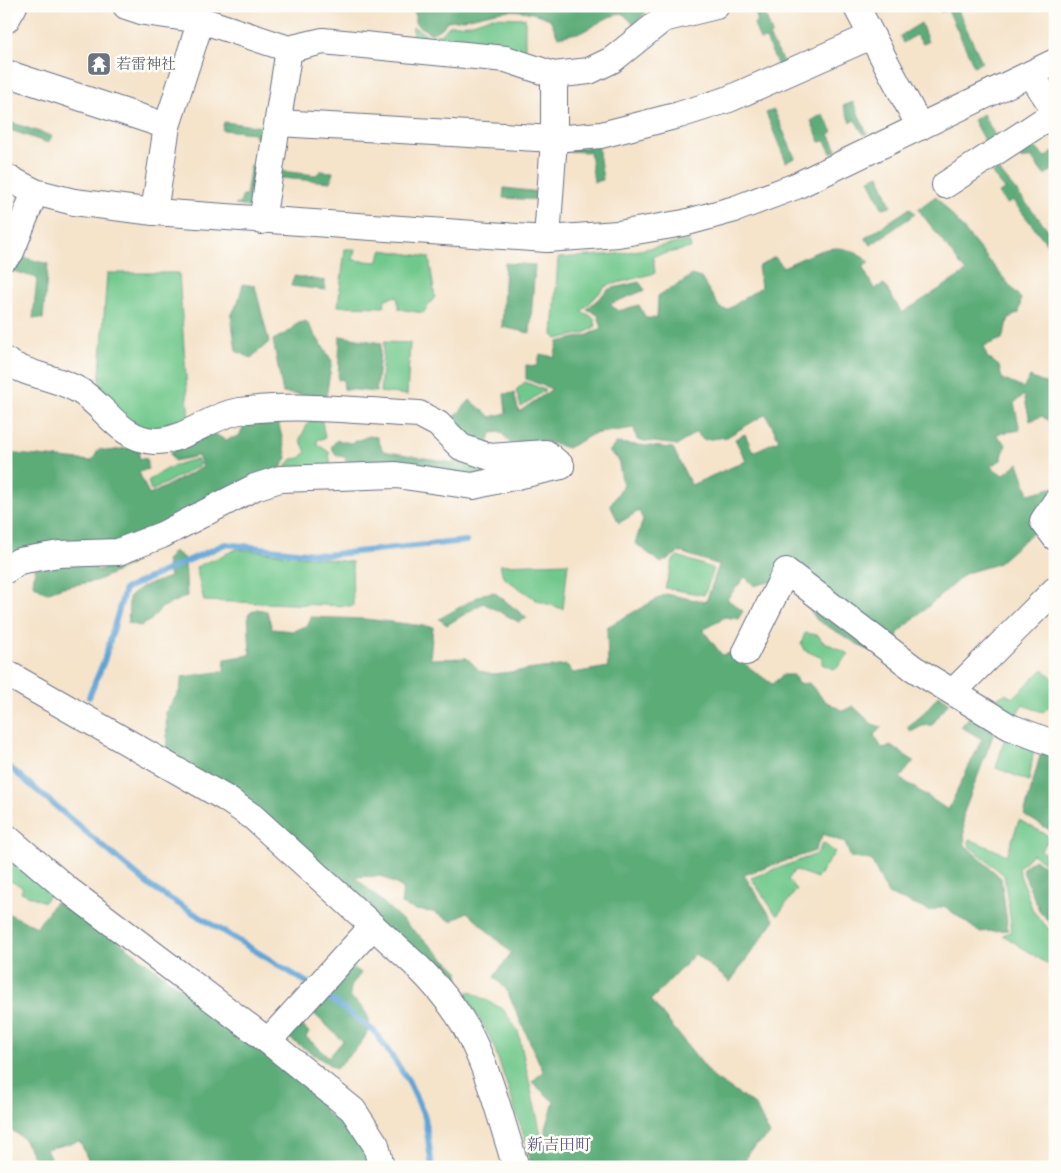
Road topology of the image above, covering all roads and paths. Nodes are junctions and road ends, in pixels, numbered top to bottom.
1 (14, 6) edge
2 (126, 6) edge
3 (716, 6) edge
4 (856, 6) edge
5 (6, 20) edge
6 (200, 20) junction
7 (872, 36) junction
8 (289, 49) junction
9 (1055, 62) edge
10 (6, 73) edge
11 (1031, 74) junction
12 (554, 75) junction
13 (1055, 112) edge
14 (278, 123) junction
15 (167, 126) junction
16 (920, 127) junction
17 (554, 139) junction
18 (6, 177) edge
19 (945, 185) dead end
20 (35, 192) junction
21 (154, 212) junction
22 (262, 221) junction
23 (547, 239) junction
24 (6, 257) edge
25 (6, 361) edge
26 (1055, 503) edge
27 (1055, 537) edge
28 (6, 570) edge
29 (1055, 590) edge
30 (746, 652) dead end
31 (6, 673) edge
32 (953, 692) junction
33 (1055, 744) edge
34 (6, 837) edge
35 (373, 926) junction
36 (268, 1041) junction
37 (381, 1167) edge
38 (516, 1167) edge

1 - 5 street
2 - 6 street
3 - 12 street
4 - 7 street
6 - 8 street
6 - 15 street
7 - 16 street
7 - 17 street
8 - 12 street
8 - 14 street
9 - 11 street
10 - 15 street
11 - 13 street
11 - 16 street
12 - 17 street
13 - 19 street
14 - 17 street
14 - 22 street
15 - 21 street
16 - 23 street
17 - 23 street
18 - 20 street
20 - 21 street
20 - 24 street
21 - 22 street
22 - 23 street
25 - 28 street
26 - 27 street
29 - 32 street
30 - 32 street
31 - 35 street
32 - 33 street
34 - 36 street
35 - 36 street
35 - 38 street
36 - 37 street

